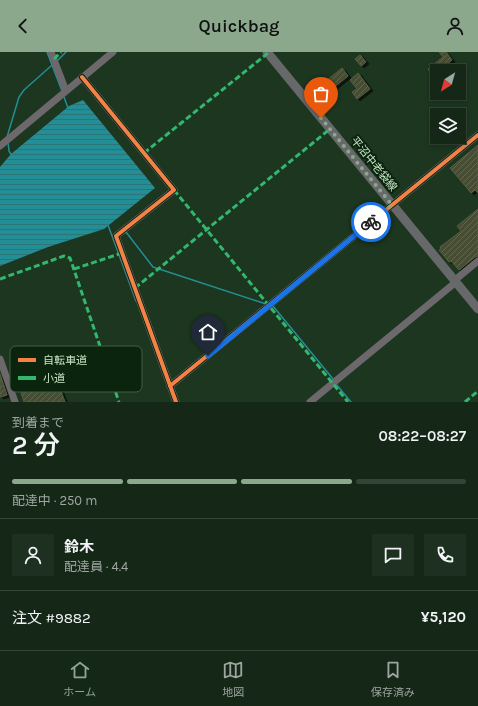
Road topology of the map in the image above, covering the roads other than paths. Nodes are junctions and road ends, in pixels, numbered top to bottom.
1 (51, 52) edge
2 (113, 52) edge
3 (267, 52) edge
4 (82, 77) junction
5 (66, 91) junction
6 (478, 135) edge
7 (0, 146) edge
8 (392, 205) junction
9 (478, 261) edge
10 (456, 281) junction
11 (478, 309) edge
12 (0, 359) edge
13 (170, 386) junction
14 (10, 388) edge
15 (12, 392) edge
16 (15, 402) edge
17 (176, 402) edge
18 (310, 402) edge

1 - 5 street
2 - 4 street
3 - 8 main road, 平沼中老袋線
4 - 5 street
4 - 13 street
5 - 7 street
6 - 8 street
8 - 10 main road, 平沼中老袋線
8 - 13 street
9 - 10 street
10 - 11 main road, 平沼中老袋線
10 - 18 street
12 - 14 street
13 - 17 street
15 - 16 street

